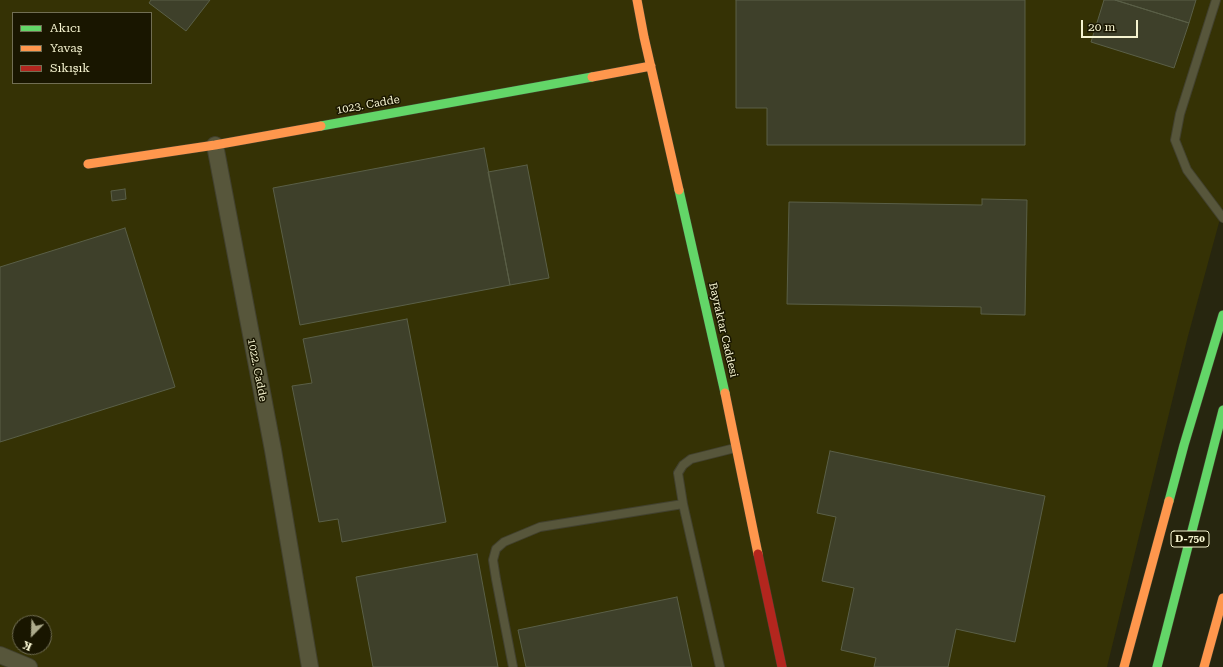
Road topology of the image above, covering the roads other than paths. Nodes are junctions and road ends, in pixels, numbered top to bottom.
1 (637, 0) edge
2 (1216, 0) edge
3 (651, 66) junction
4 (215, 145) junction
5 (88, 164) dead end
6 (1223, 218) edge
7 (1223, 315) edge
8 (1223, 410) edge
9 (736, 448) junction
10 (683, 504) junction
11 (1223, 598) edge
12 (0, 655) edge
13 (29, 667) edge
14 (310, 667) edge
15 (514, 667) edge
16 (720, 667) edge
17 (782, 667) edge
18 (1124, 667) edge
19 (1157, 667) edge
20 (1204, 667) edge

1 - 3 main road, Bayraktar Caddesi
2 - 6 lane
3 - 4 main road, 1023. Cadde
3 - 9 main road, Bayraktar Caddesi
4 - 5 main road, 1023. Cadde
4 - 14 street, 1022. Cadde
7 - 18 main road
8 - 19 main road, D-750
9 - 10 lane
9 - 17 main road, Bayraktar Caddesi
10 - 15 lane
10 - 16 lane
11 - 20 main road
12 - 13 street

